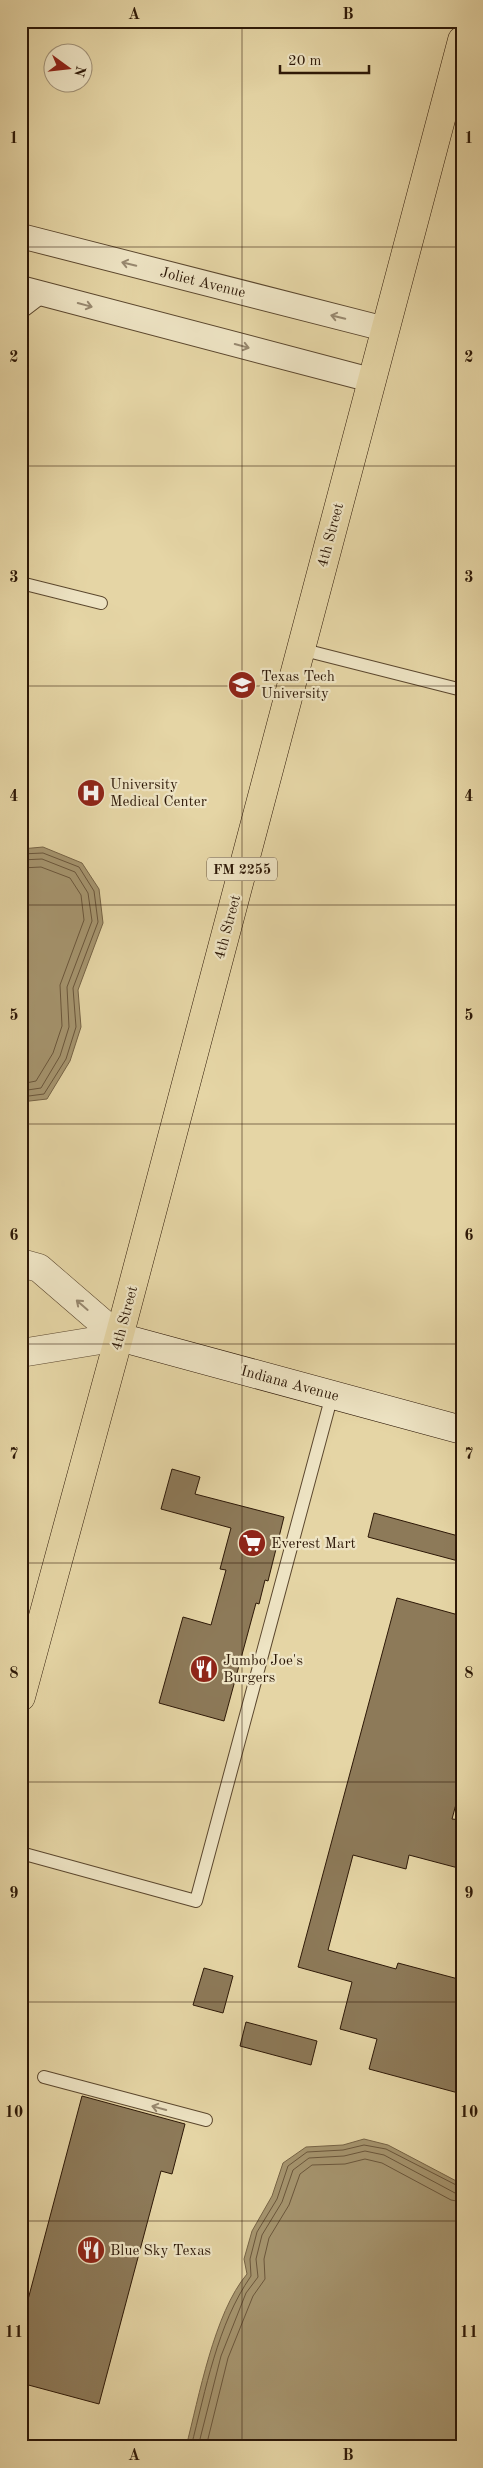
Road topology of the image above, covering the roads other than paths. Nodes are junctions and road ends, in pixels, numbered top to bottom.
1 (462, 40) edge
2 (21, 236) edge
3 (21, 288) edge
4 (46, 294) junction
5 (21, 313) edge
6 (385, 329) junction
7 (371, 380) junction
8 (21, 583) edge
9 (101, 603) dead end
10 (300, 649) junction
11 (462, 690) edge
12 (21, 1263) edge
13 (119, 1337) junction
14 (21, 1352) edge
15 (332, 1395) junction
16 (462, 1430) edge
17 (21, 1697) edge
18 (21, 1853) edge
19 (44, 2077) dead end
20 (206, 2120) dead end

1 - 6 main road, 4th Street / FM 2255
6 -> 2 street, Joliet Avenue
3 - 4 street
4 - 5 lane
4 -> 7 street
6 - 7 main road, 4th Street / FM 2255
7 - 10 main road, 4th Street / FM 2255
8 - 9 lane
10 - 11 lane
10 - 13 main road, 4th Street / FM 2255
13 -> 12 main road, Indiana Avenue
13 - 14 main road, Indiana Avenue
13 - 15 main road, Indiana Avenue
13 - 17 main road, 4th Street / FM 2255
15 - 16 main road, Indiana Avenue
15 - 18 lane
20 -> 19 lane

